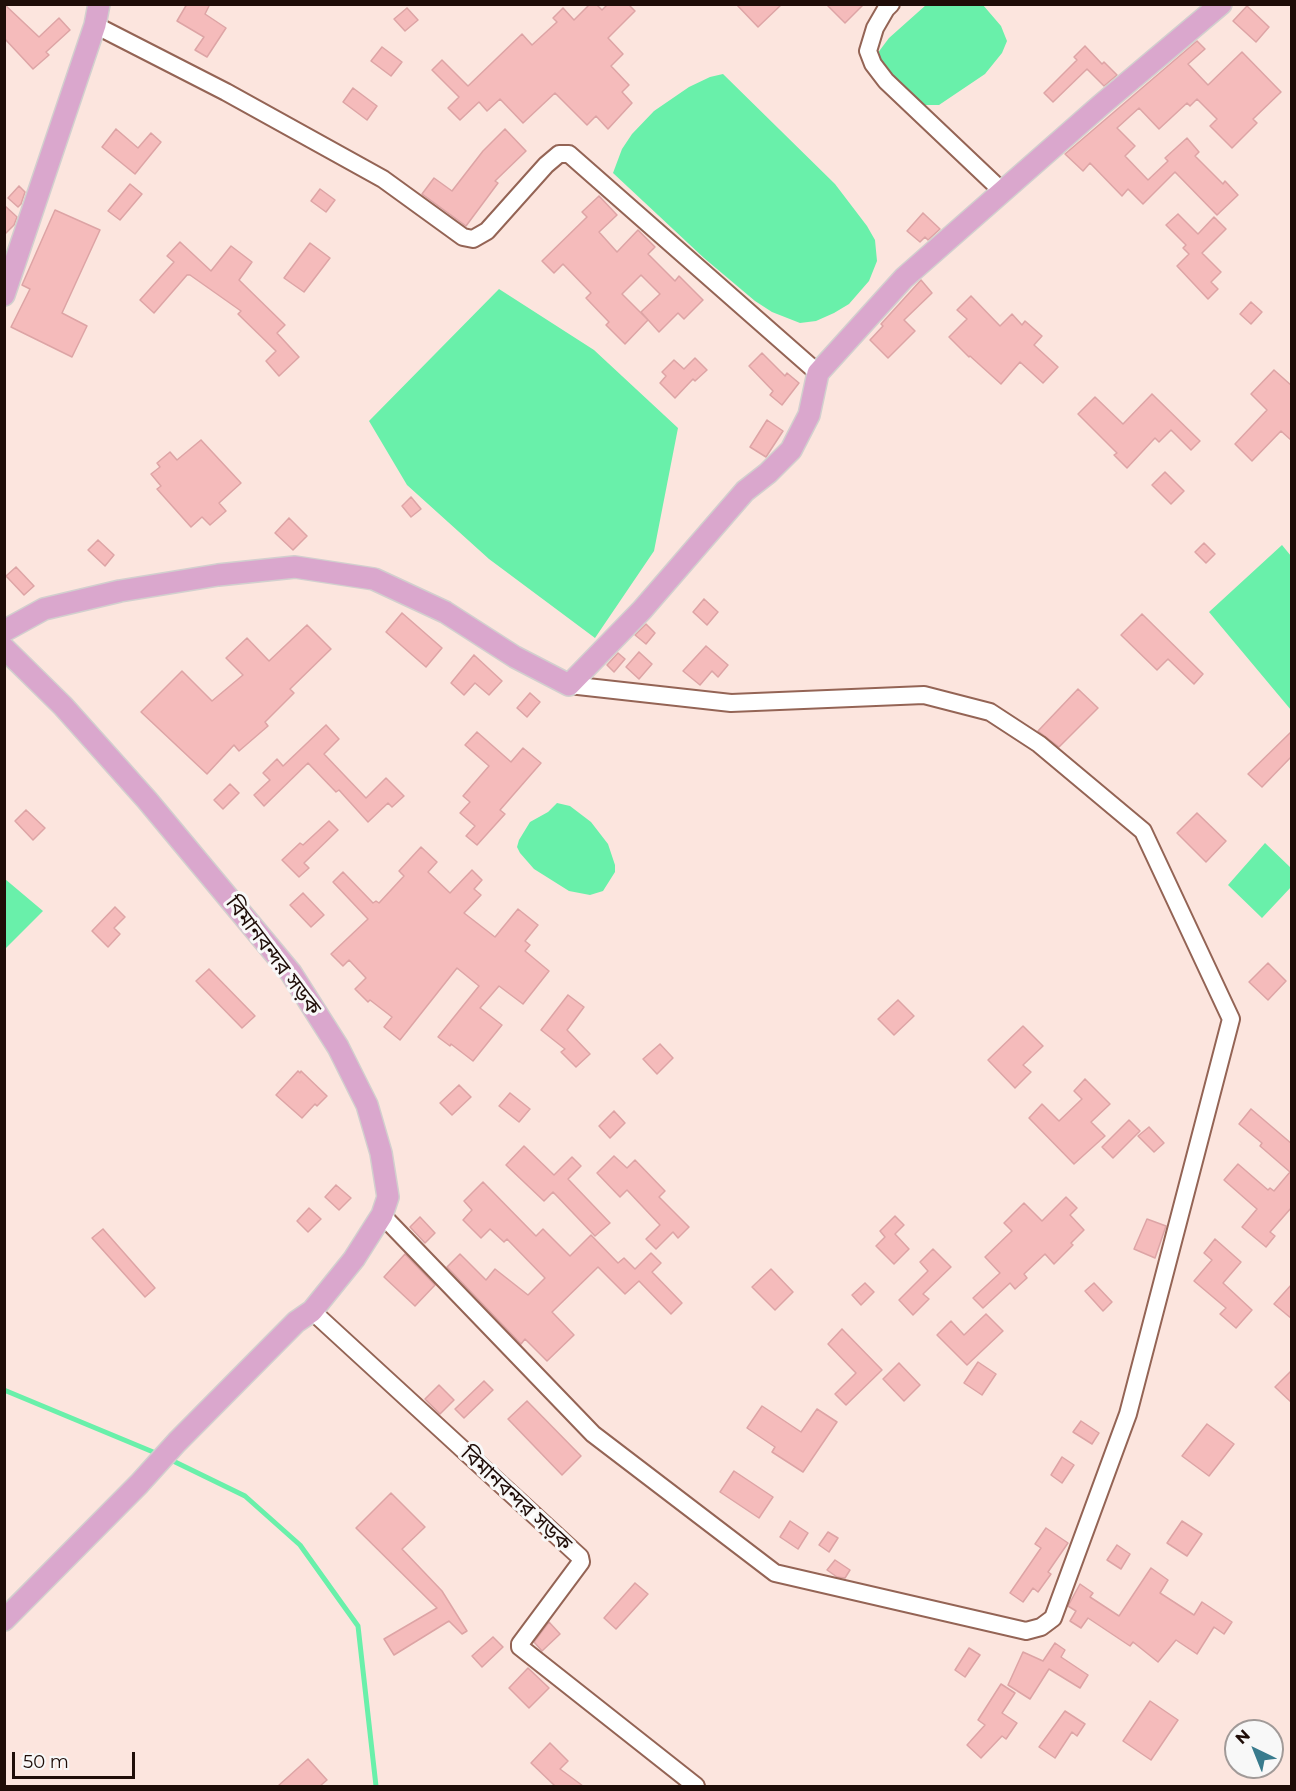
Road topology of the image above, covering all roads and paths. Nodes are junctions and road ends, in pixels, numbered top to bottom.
1 (891, 4) edge
2 (1221, 4) edge
3 (97, 15) edge
4 (1003, 192) junction
5 (4, 295) edge
6 (818, 373) junction
7 (4, 631) edge
8 (4, 648) edge
9 (569, 685) junction
10 (382, 1215) junction
11 (312, 1311) junction
12 (4, 1620) edge
13 (696, 1786) edge

1 - 4 street
2 - 4 main road
3 - 5 main road
3 - 6 street
4 - 6 main road
6 - 9 main road
7 - 9 main road
8 - 10 main road, বিমানবন্দর সড়ক
9 - 10 street
10 - 11 main road, বিমানবন্দর সড়ক
11 - 12 main road, বিমানবন্দর সড়ক
11 - 13 street, বিমানবন্দর সড়ক

